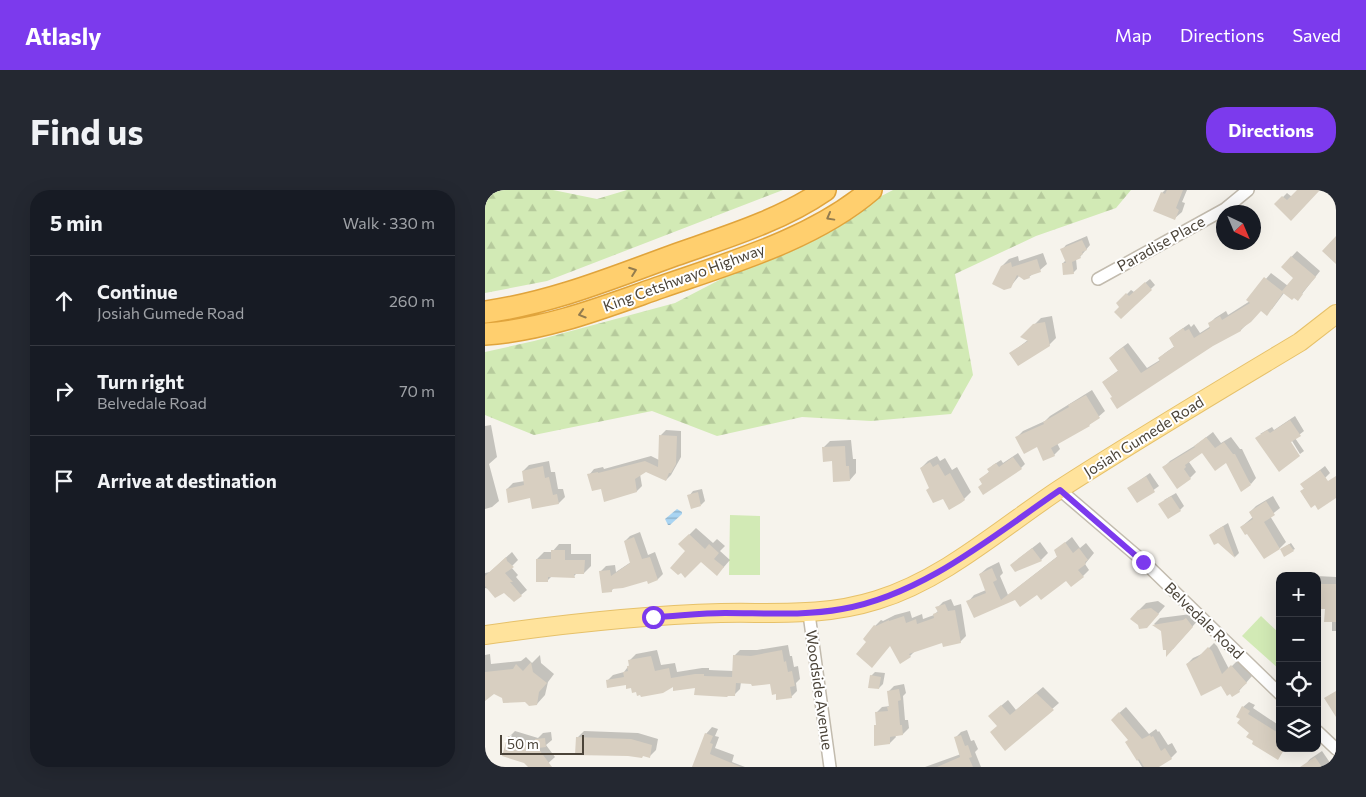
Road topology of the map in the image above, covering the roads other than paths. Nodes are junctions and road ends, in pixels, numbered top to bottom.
1 (825, 190) edge
2 (871, 190) edge
3 (1248, 190) edge
4 (1098, 279) dead end
5 (485, 312) edge
6 (1336, 314) edge
7 (485, 334) edge
8 (1060, 490) junction
9 (809, 614) junction
10 (485, 634) edge
11 (1276, 690) edge
12 (1321, 735) edge
13 (1336, 749) edge
14 (830, 767) edge

5 -> 1 highway, King Cetshwayo Highway
2 -> 7 highway, King Cetshwayo Highway
3 - 4 street, Paradise Place
6 - 8 main road, Josiah Gumede Road
8 - 9 main road, Josiah Gumede Road
8 - 11 street, Belvedale Road
9 - 10 main road, Josiah Gumede Road
9 - 14 street, Woodside Avenue
12 - 13 street

